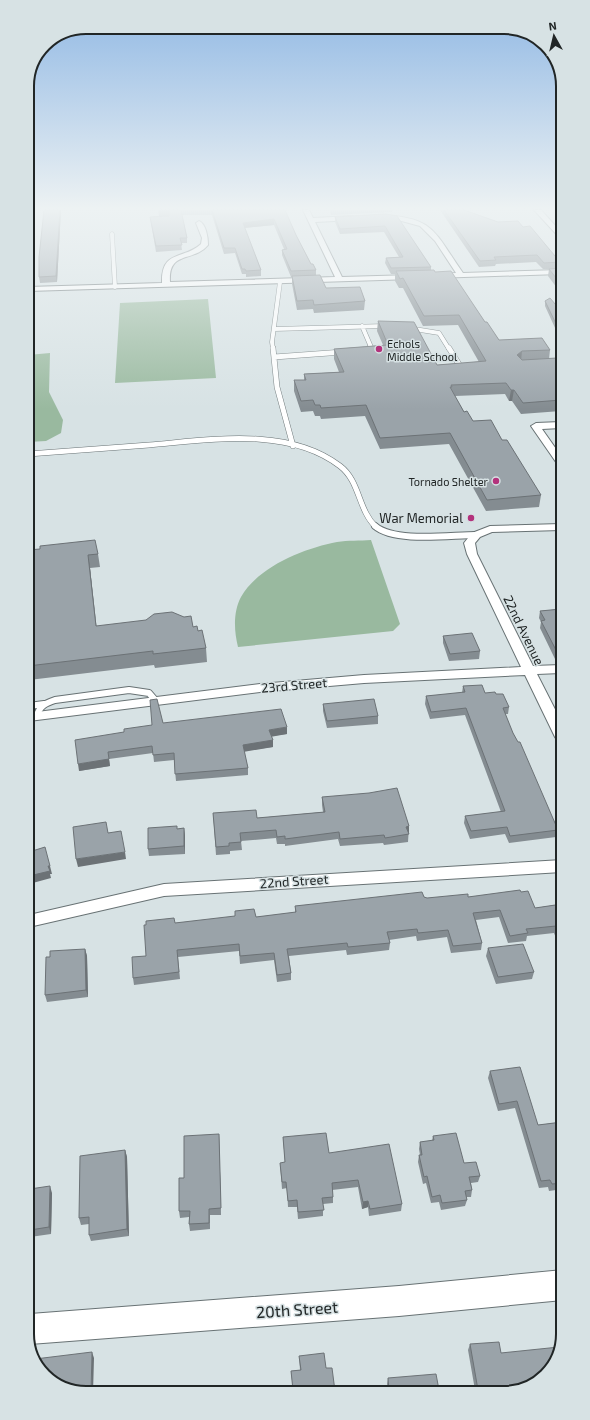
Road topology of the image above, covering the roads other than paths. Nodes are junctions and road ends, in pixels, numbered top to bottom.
1 (114, 276) edge
2 (165, 276) edge
3 (338, 276) edge
4 (451, 276) edge
5 (340, 280) junction
6 (280, 282) junction
7 (166, 286) junction
8 (115, 287) junction
9 (34, 289) edge
10 (362, 326) junction
11 (389, 327) edge
12 (402, 327) edge
13 (274, 329) junction
14 (358, 351) edge
15 (350, 352) edge
16 (274, 357) junction
17 (460, 366) edge
18 (556, 425) edge
19 (293, 446) junction
20 (34, 454) edge
21 (556, 456) edge
22 (556, 527) edge
23 (476, 534) junction
24 (556, 668) edge
25 (528, 670) junction
26 (155, 700) junction
27 (44, 704) junction
28 (34, 711) edge
29 (34, 712) edge
30 (34, 713) edge
31 (556, 725) edge
32 (556, 866) edge
33 (34, 920) edge
34 (556, 1286) edge
35 (34, 1329) edge

1 - 8 lane
2 - 7 street
3 - 5 street
4 - 5 street
5 - 6 street
6 - 7 street
6 - 13 lane
7 - 8 street
8 - 9 street
10 - 11 lane
10 - 13 lane
10 - 14 lane
12 - 17 lane
13 - 16 lane
15 - 16 lane
16 - 19 lane
18 - 21 street
19 - 20 lane
19 - 23 lane
22 - 23 street
23 - 25 street, 22nd Avenue
24 - 25 street, 23rd Street
25 - 26 street, 23rd Street
25 - 31 street, 22nd Avenue
26 - 27 lane
26 - 30 street, 23rd Street
27 - 28 lane
27 - 29 lane
32 - 33 street, 22nd Street
34 - 35 street, 20th Street

